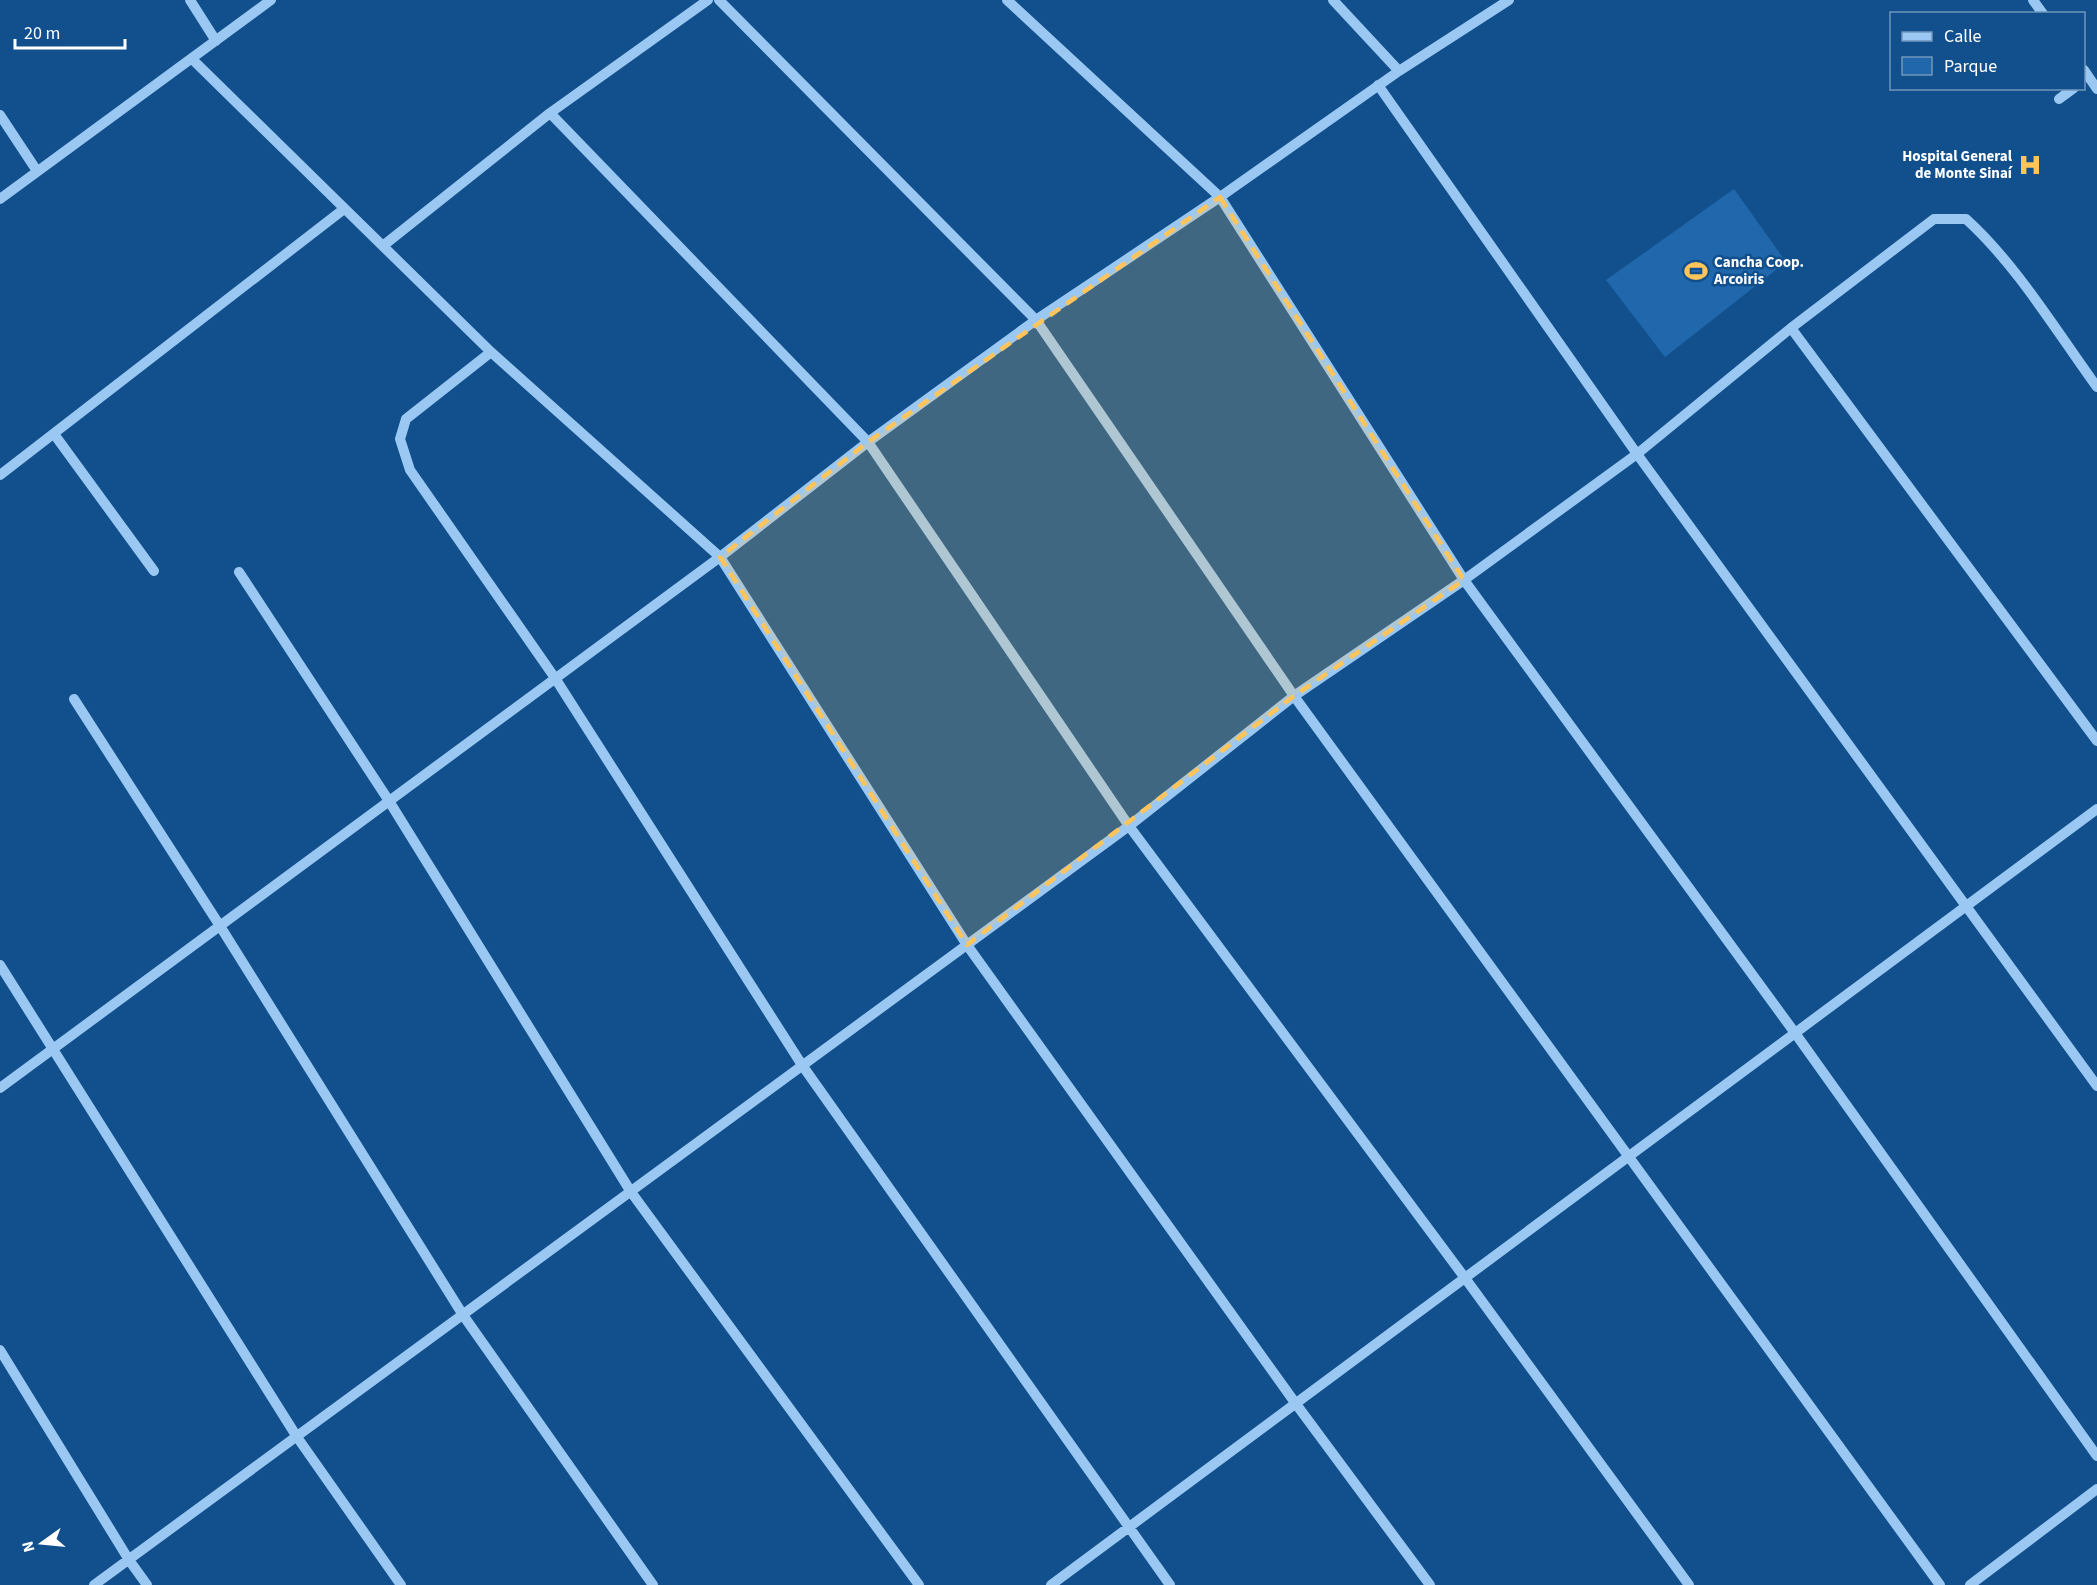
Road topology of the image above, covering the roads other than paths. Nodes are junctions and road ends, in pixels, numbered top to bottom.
1 (190, 0) edge
2 (271, 0) edge
3 (708, 0) edge
4 (719, 0) edge
5 (1007, 0) edge
6 (1333, 0) edge
7 (1509, 0) edge
8 (216, 41) junction
9 (192, 59) junction
10 (1399, 71) junction
11 (2088, 75) edge
12 (1378, 85) junction
13 (2097, 89) edge
14 (2071, 90) edge
15 (2059, 99) dead end
16 (550, 113) junction
17 (0, 115) edge
18 (37, 171) junction
19 (1220, 197) junction
20 (0, 199) edge
21 (344, 209) junction
22 (384, 245) junction
23 (1036, 320) junction
24 (1791, 328) junction
25 (491, 352) junction
26 (2097, 387) edge
27 (54, 434) junction
28 (868, 442) junction
29 (1637, 454) junction
30 (0, 475) edge
31 (720, 557) junction
32 (154, 571) dead end
33 (239, 572) dead end
34 (1464, 580) junction
35 (555, 678) junction
36 (1294, 696) junction
37 (74, 699) dead end
38 (2097, 741) edge
39 (389, 801) junction
40 (2097, 809) edge
41 (1130, 826) junction
42 (1966, 906) junction
43 (220, 926) junction
44 (967, 945) junction
45 (0, 965) edge
46 (1795, 1033) junction
47 (53, 1049) junction
48 (802, 1065) junction
49 (2097, 1086) edge
50 (0, 1088) edge
51 (1629, 1156) junction
52 (631, 1192) junction
53 (1465, 1278) junction
54 (463, 1315) junction
55 (0, 1350) edge
56 (1296, 1404) junction
57 (297, 1437) junction
58 (2097, 1456) edge
59 (2097, 1489) edge
60 (1128, 1528) junction
61 (129, 1560) junction
62 (94, 1585) edge
63 (147, 1585) edge
64 (401, 1585) edge
65 (653, 1585) edge
66 (919, 1585) edge
67 (1051, 1585) edge
68 (1170, 1585) edge
69 (1430, 1585) edge
70 (1689, 1585) edge
71 (1940, 1585) edge
72 (1970, 1585) edge

1 - 8 street
2 - 8 street
3 - 16 street
4 - 23 street
5 - 19 street
6 - 10 street
7 - 10 street
8 - 9 street
9 - 18 street
9 - 21 street
10 - 12 street
11 - 13 street
12 - 19 street
12 - 29 street
14 - 15 street
16 - 22 street
16 - 28 street
17 - 18 street
18 - 20 street
19 - 23 street
19 - 34 street
21 - 22 street
21 - 27 street
22 - 25 street
23 - 28 street
23 - 36 street
24 - 26 street
24 - 29 street
24 - 38 street
25 - 31 street
25 - 35 street
27 - 30 street
27 - 32 street
28 - 31 street
28 - 41 street
29 - 34 street
29 - 42 street
31 - 35 street
31 - 44 street
33 - 39 street
34 - 36 street
34 - 46 street
35 - 39 street
35 - 48 street
36 - 41 street
36 - 51 street
37 - 43 street
39 - 43 street
39 - 52 street
40 - 42 street
41 - 44 street
41 - 53 street
42 - 46 street
42 - 49 street
43 - 47 street
43 - 54 street
44 - 48 street
44 - 56 street
45 - 47 street
46 - 51 street
46 - 58 street
47 - 50 street
47 - 57 street
48 - 52 street
48 - 60 street
51 - 53 street
51 - 71 street
52 - 54 street
52 - 66 street
53 - 56 street
53 - 70 street
54 - 57 street
54 - 65 street
55 - 61 street
56 - 60 street
56 - 69 street
57 - 61 street
57 - 64 street
59 - 72 street
60 - 67 street
60 - 68 street
61 - 62 street
61 - 63 street

